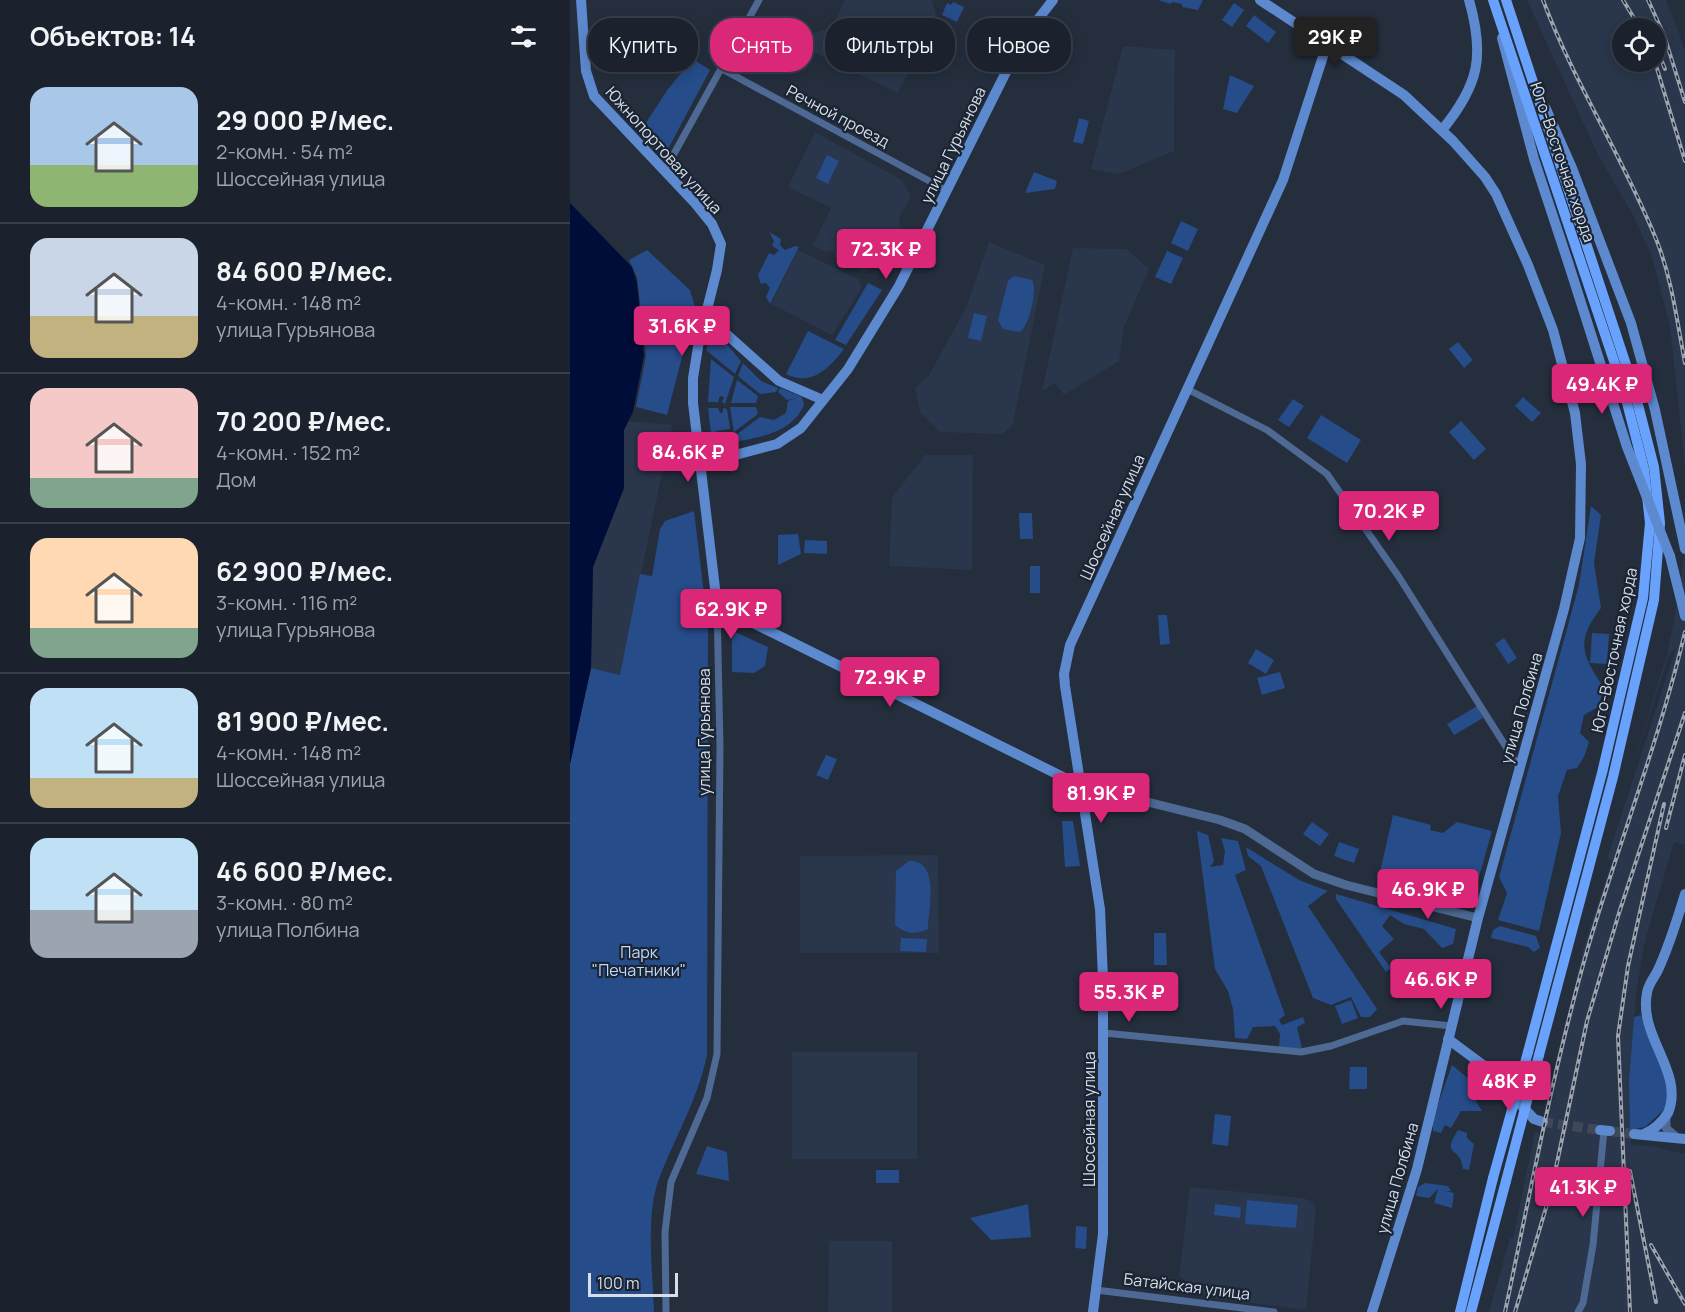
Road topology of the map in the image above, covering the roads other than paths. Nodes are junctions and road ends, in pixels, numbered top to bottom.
1 (581, 0) edge
2 (759, 0) edge
3 (1053, 0) edge
4 (1260, 0) edge
5 (1469, 0) edge
6 (1493, 0) edge
7 (1506, 0) edge
8 (749, 18) edge
9 (1327, 44) junction
10 (1529, 70) junction
11 (720, 72) edge
12 (728, 72) edge
13 (1442, 130) junction
14 (664, 170) junction
15 (946, 190) junction
16 (705, 315) junction
17 (1187, 389) junction
18 (823, 400) junction
19 (700, 460) junction
20 (1685, 549) edge
21 (717, 605) junction
22 (1685, 616) edge
23 (1520, 769) junction
24 (1079, 785) junction
25 (1685, 894) edge
26 (1685, 903) edge
27 (1478, 918) junction
28 (1677, 918) junction
29 (1452, 1026) junction
30 (1104, 1033) junction
31 (1448, 1039) junction
32 (1533, 1054) junction
33 (1666, 1117) junction
34 (1538, 1120) tunnel mouth
35 (1605, 1130) dead end
36 (1680, 1138) edge
37 (1096, 1290) junction
38 (666, 1312) edge
39 (1093, 1312) edge
40 (1274, 1312) edge
41 (1372, 1312) edge
42 (1460, 1312) edge
43 (1471, 1312) edge
44 (1578, 1312) edge

1 - 14 main road, Южнопортовая улица
2 - 8 street
3 - 15 main road, улица Гурьянова
4 - 9 main road
5 - 13 main road
6 - 22 main road, bridge
6 - 32 main road, Юго-Восточная хорда
7 - 10 main road, Юго-Восточная хорда
9 - 13 main road
9 - 17 main road, Шоссейная улица
10 - 20 main road
10 - 32 main road, Юго-Восточная хорда
11 - 14 street
12 - 15 street, Речной проезд
13 - 23 main road, улица Полбина
14 - 16 main road, Южнопортовая улица
15 - 18 main road, улица Гурьянова
16 - 18 main road
16 - 19 main road, Южнопортовая улица
17 - 23 street
17 - 24 main road, Шоссейная улица
18 - 19 main road, улица Гурьянова
19 - 21 main road, улица Гурьянова
21 - 24 main road
21 - 38 street, улица Гурьянова
23 - 27 main road, улица Полбина
24 - 27 street
24 - 30 main road, Шоссейная улица
25 - 28 main road
26 - 28 main road
27 - 29 main road, улица Полбина
28 - 33 main road
29 - 30 street
29 - 31 main road, улица Полбина
30 - 37 main road, Шоссейная улица
31 - 34 main road
31 - 41 main road, улица Полбина
32 - 42 main road, Юго-Восточная хорда, bridge
32 - 43 main road, Юго-Восточная хорда, bridge
33 - 36 street
33 - 36 main road
35 - 44 street
37 - 39 main road, Шоссейная улица
37 - 40 street, Батайская улица

